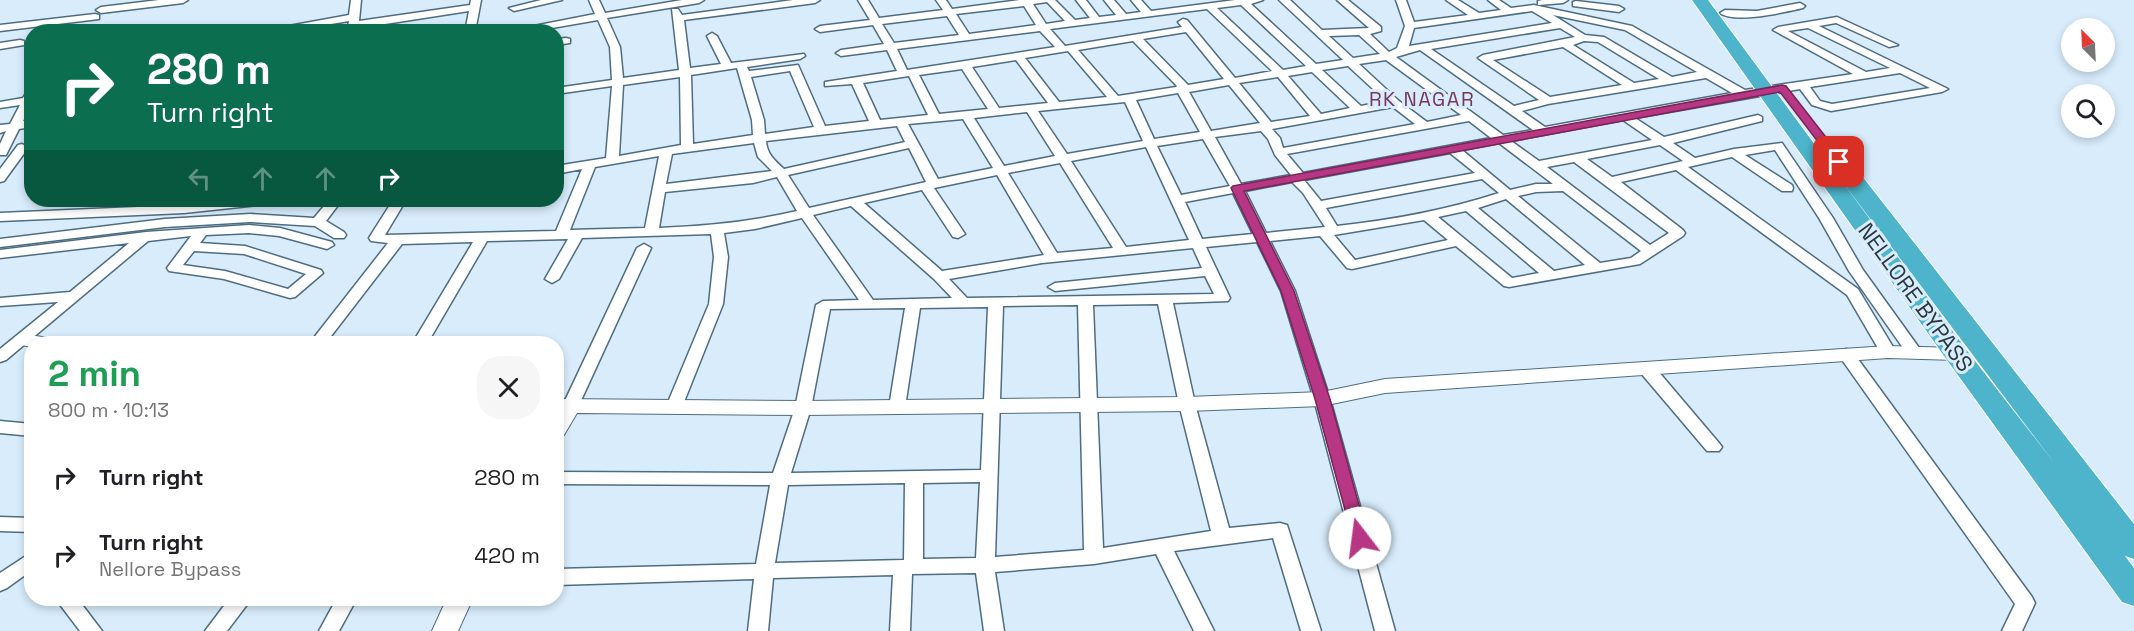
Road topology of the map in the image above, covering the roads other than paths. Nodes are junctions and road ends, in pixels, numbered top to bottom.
1 (110, 0) edge
2 (183, 0) edge
3 (356, 0) edge
4 (557, 0) edge
5 (594, 0) edge
6 (699, 0) edge
7 (815, 0) edge
8 (863, 0) edge
9 (941, 0) edge
10 (1045, 0) edge
11 (1050, 0) edge
12 (1081, 0) edge
13 (1109, 0) edge
14 (1136, 0) edge
15 (1167, 0) edge
16 (1258, 0) edge
17 (1284, 0) edge
18 (1342, 0) edge
19 (1401, 0) edge
20 (1451, 0) edge
21 (1493, 0) edge
22 (1563, 0) edge
23 (1700, 0) edge
24 (165, 1) edge
25 (1026, 1) edge
26 (1244, 2) junction
27 (1577, 2) edge
28 (476, 4) edge
29 (1537, 4) edge
30 (1210, 6) junction
31 (1800, 6) dead end
32 (1720, 7) edge
33 (514, 8) dead end
34 (1618, 9) dead end
35 (949, 11) junction
36 (1179, 11) junction
37 (1510, 12) junction
38 (98, 14) junction
39 (1005, 15) edge
40 (1149, 15) junction
41 (1477, 16) junction
42 (1574, 16) junction
43 (980, 17) edge
44 (602, 18) junction
45 (1124, 18) junction
46 (875, 20) junction
47 (1098, 22) junction
48 (28, 24) edge
49 (89, 24) edge
50 (353, 24) edge
51 (359, 24) edge
52 (472, 24) edge
53 (562, 24) edge
54 (24, 25) edge
55 (1074, 25) junction
56 (1560, 25) junction
57 (1809, 25) junction
58 (564, 26) edge
59 (1410, 26) junction
60 (0, 28) edge
61 (820, 29) dead end
62 (1044, 29) junction
63 (1188, 29) junction
64 (1362, 32) junction
65 (1321, 33) junction
66 (712, 36) dead end
67 (966, 37) junction
68 (1135, 38) junction
69 (1583, 38) junction
70 (1459, 41) junction
71 (20, 43) dead end
72 (1565, 44) junction
73 (1893, 45) dead end
74 (0, 46) edge
75 (891, 47) junction
76 (1422, 47) junction
77 (1067, 48) junction
78 (1402, 50) junction
79 (841, 53) dead end
80 (800, 56) dead end
81 (1018, 56) junction
82 (1388, 56) junction
83 (1483, 58) junction
84 (1350, 62) junction
85 (965, 65) junction
86 (727, 66) junction
87 (1312, 67) junction
88 (742, 69) junction
89 (1899, 70) junction
90 (685, 72) junction
91 (907, 72) junction
92 (1279, 72) junction
93 (1708, 74) junction
94 (1864, 75) junction
95 (856, 80) junction
96 (1232, 80) junction
97 (1669, 80) junction
98 (618, 81) junction
99 (829, 84) dead end
100 (1632, 87) junction
101 (1184, 88) junction
102 (1773, 89) junction
103 (564, 90) edge
104 (1130, 98) junction
105 (24, 99) edge
106 (1115, 99) junction
107 (1548, 101) junction
108 (1395, 103) junction
109 (0, 105) edge
110 (1056, 106) junction
111 (24, 108) edge
112 (1358, 109) junction
113 (1032, 110) junction
114 (1512, 110) junction
115 (996, 112) junction
116 (967, 115) junction
117 (1317, 116) junction
118 (1471, 117) junction
119 (1626, 117) junction
120 (24, 118) edge
121 (936, 118) junction
122 (1758, 120) dead end
123 (0, 121) edge
124 (15, 122) junction
125 (901, 122) junction
126 (24, 123) edge
127 (876, 124) junction
128 (1265, 125) junction
129 (1424, 125) junction
130 (0, 129) edge
131 (821, 130) junction
132 (1544, 132) junction
133 (1207, 134) junction
134 (760, 140) junction
135 (1501, 140) junction
136 (1663, 141) junction
137 (1150, 143) junction
138 (912, 144) junction
139 (24, 148) edge
140 (687, 148) junction
141 (1454, 149) junction
142 (24, 151) edge
143 (1, 152) edge
144 (666, 152) junction
145 (1279, 152) junction
146 (1734, 153) junction
147 (1576, 157) junction
148 (1062, 159) junction
149 (612, 161) junction
150 (1693, 162) junction
151 (590, 165) junction
152 (1537, 165) junction
153 (1677, 165) junction
154 (564, 169) edge
155 (1001, 170) junction
156 (781, 173) junction
157 (1485, 175) junction
158 (0, 178) edge
159 (1297, 178) junction
160 (930, 185) junction
161 (1616, 186) junction
162 (1566, 187) junction
163 (1237, 188) junction
164 (1787, 188) dead end
165 (659, 189) junction
166 (1509, 194) junction
167 (1176, 200) junction
168 (854, 201) junction
169 (1316, 206) junction
170 (161, 207) edge
171 (190, 207) edge
172 (330, 207) edge
173 (395, 207) edge
174 (1469, 207) junction
175 (805, 213) junction
176 (1428, 215) junction
177 (0, 217) edge
178 (318, 222) junction
179 (165, 223) junction
180 (717, 230) junction
181 (202, 231) junction
182 (1329, 231) junction
183 (651, 232) junction
184 (958, 234) dead end
185 (339, 235) dead end
186 (577, 235) junction
187 (561, 236) junction
188 (144, 237) junction
189 (1261, 237) junction
190 (482, 238) junction
191 (398, 240) junction
192 (1461, 241) junction
193 (0, 243) edge
194 (1198, 244) junction
195 (327, 245) dead end
196 (191, 247) junction
197 (644, 248) dead end
198 (1122, 251) junction
199 (1649, 252) junction
200 (0, 254) edge
201 (1053, 258) junction
202 (1597, 268) junction
203 (1211, 272) junction
204 (939, 276) junction
205 (1551, 276) junction
206 (552, 279) dead end
207 (1054, 287) dead end
208 (73, 296) junction
209 (1165, 300) junction
210 (0, 302) edge
211 (963, 302) junction
212 (1085, 302) junction
213 (996, 303) junction
214 (868, 304) junction
215 (913, 304) junction
216 (28, 336) edge
217 (322, 336) edge
218 (424, 336) edge
219 (23, 340) edge
220 (1888, 351) junction
221 (1914, 352) junction
222 (1846, 354) junction
223 (1956, 354) junction
224 (0, 357) edge
225 (1646, 368) junction
226 (1322, 399) junction
227 (564, 404) edge
228 (1087, 404) junction
229 (1187, 404) junction
230 (564, 406) edge
231 (991, 406) junction
232 (674, 407) junction
233 (897, 407) junction
234 (803, 408) junction
235 (0, 427) edge
236 (24, 429) edge
237 (1713, 447) dead end
238 (914, 476) junction
239 (988, 476) junction
240 (564, 478) edge
241 (780, 479) junction
242 (0, 524) edge
243 (24, 525) edge
244 (1222, 536) junction
245 (1162, 546) junction
246 (2134, 547) edge
247 (1094, 557) junction
248 (24, 565) edge
249 (987, 565) junction
250 (908, 567) junction
251 (764, 572) junction
252 (564, 577) edge
253 (0, 583) edge
254 (2134, 593) edge
255 (72, 606) edge
256 (235, 606) edge
257 (343, 606) edge
258 (456, 606) edge
259 (92, 631) edge
260 (215, 631) edge
261 (329, 631) edge
262 (445, 631) edge
263 (758, 631) edge
264 (900, 631) edge
265 (994, 631) edge
266 (1204, 631) edge
267 (1311, 631) edge
268 (1385, 631) edge
269 (2012, 631) edge

1 - 38 street
2 - 24 street
3 - 50 street
4 - 33 street
5 - 44 street
6 - 44 street
7 - 90 street
8 - 46 street
9 - 35 street
10 - 25 street
11 - 55 street
12 - 47 street
13 - 45 street
14 - 40 street
15 - 36 street
16 - 26 street
17 - 65 street
18 - 64 street
19 - 59 street
20 - 41 street
21 - 37 street
22 - 29 street
23 - 102 highway, NELLORE BYPASS
24 - 38 street
25 - 39 street
25 - 62 street
26 - 30 street
26 - 87 street
27 - 34 street
27 - 42 street
28 - 51 street
28 - 52 street
29 - 37 street
29 - 42 street
29 - 56 street
30 - 36 street
30 - 92 street
31 - 32 street
32 - 102 highway, NELLORE BYPASS
35 - 43 street
35 - 46 street
35 - 67 street
36 - 40 street
36 - 63 street
37 - 41 street
38 - 48 street
38 - 49 street
39 - 43 street
39 - 43 street
39 - 62 street
40 - 45 street
41 - 59 street
42 - 93 street
43 - 67 street
44 - 53 street
44 - 58 street
44 - 98 street
45 - 47 street
46 - 61 street
46 - 75 street
47 - 55 street
54 - 60 street
55 - 62 street
56 - 69 street
56 - 70 street
57 - 73 street
57 - 89 street
57 - 94 street
59 - 78 street
62 - 77 street
63 - 68 street
63 - 96 street
64 - 65 street
64 - 82 street
65 - 84 street
66 - 86 street
67 - 75 street
68 - 77 street
68 - 101 street
69 - 72 street
69 - 97 street
70 - 76 street
70 - 83 street
71 - 74 street
72 - 83 street
72 - 100 street
75 - 79 street
75 - 91 street
76 - 78 street
76 - 114 street
77 - 81 street
77 - 106 street
78 - 82 street
80 - 88 street
81 - 85 street
81 - 110 street
82 - 84 street
82 - 118 street
83 - 107 street
84 - 87 street
84 - 108 street
85 - 91 street
85 - 115 street
86 - 88 street
86 - 90 street
87 - 92 street
87 - 112 street
88 - 131 street
88 - 134 street
89 - 94 street
89 - 102 street
90 - 98 street
90 - 140 street
91 - 95 street
91 - 121 street
92 - 96 street
92 - 117 street
93 - 97 street
93 - 102 street
94 - 102 street
95 - 99 street
95 - 127 street
96 - 101 street
96 - 128 street
97 - 100 street
98 - 103 street
98 - 149 street
100 - 107 street
101 - 104 street
101 - 133 street
102 - 119 street
102 - 223 highway, NELLORE BYPASS
102 - 246 highway, NELLORE BYPASS
104 - 106 street
104 - 137 street
105 - 109 street
106 - 110 street
107 - 114 street
108 - 112 street
108 - 129 street
110 - 113 street
111 - 124 street
112 - 117 street
113 - 115 street
113 - 148 street
114 - 132 street
115 - 116 street
116 - 121 street
116 - 155 street
117 - 128 street
118 - 129 street
118 - 135 street
119 - 132 street
119 - 136 street
120 - 124 street
121 - 125 street
122 - 136 street
123 - 124 street
124 - 126 street
124 - 130 street
124 - 143 street
125 - 127 street
125 - 138 street
127 - 131 street
128 - 133 street
128 - 145 street
129 - 145 street
131 - 134 street
132 - 135 street
133 - 137 street
133 - 163 street
134 - 140 street
134 - 156 street
135 - 141 street
135 - 152 street
136 - 147 street
136 - 150 street
137 - 148 street
137 - 167 street
138 - 156 street
138 - 160 street
139 - 143 street
140 - 144 street
141 - 157 street
141 - 159 street
142 - 158 street
144 - 149 street
144 - 165 street
145 - 159 street
146 - 150 street
146 - 164 street
146 - 221 street
147 - 152 street
147 - 161 street
148 - 155 street
148 - 198 street
149 - 151 street
150 - 153 street
151 - 154 street
151 - 187 street
152 - 162 street
153 - 161 street
153 - 220 street
155 - 160 street
155 - 201 street
156 - 165 street
156 - 175 street
157 - 166 street
157 - 169 street
159 - 163 street
159 - 169 street
160 - 168 street
160 - 184 street
161 - 199 street
162 - 166 street
162 - 199 street
163 - 167 street
163 - 189 street
165 - 183 street
166 - 174 street
166 - 202 street
167 - 194 street
168 - 175 street
168 - 204 street
169 - 182 street
170 - 177 street
171 - 179 street
172 - 178 street
173 - 191 street
174 - 176 street
174 - 205 street
175 - 180 street
175 - 214 street
176 - 182 street
176 - 192 street
178 - 179 street
178 - 185 street
179 - 188 street
179 - 193 street
180 - 183 street
180 - 232 street
181 - 188 street
181 - 195 street
181 - 196 street
182 - 189 street
182 - 192 street
183 - 186 street
186 - 187 street
186 - 206 street
187 - 190 street
188 - 200 street
188 - 208 street
189 - 194 street
189 - 226 street
190 - 191 street
190 - 218 street
191 - 217 street
192 - 205 street
194 - 198 street
194 - 203 street
196 - 196 street
197 - 227 street
198 - 201 street
199 - 202 street
201 - 204 street
202 - 205 street
203 - 207 street
203 - 209 street
204 - 211 street
208 - 210 street
208 - 216 street
209 - 212 street
209 - 229 street
211 - 213 street
211 - 215 street
212 - 213 street
212 - 228 street
213 - 231 street
214 - 215 street
214 - 234 street
215 - 233 street
219 - 224 street
220 - 221 street
220 - 222 street
221 - 223 street
222 - 225 street
222 - 269 street
223 - 254 highway, NELLORE BYPASS
225 - 226 street
225 - 237 street
226 - 229 street
226 - 268 street
228 - 229 street
228 - 231 street
228 - 247 street
229 - 244 street
230 - 232 street
231 - 233 street
231 - 239 street
232 - 234 street
233 - 234 street
234 - 241 street
235 - 236 street
238 - 239 street
238 - 241 street
238 - 250 street
239 - 249 street
240 - 241 street
241 - 251 street
242 - 243 street
244 - 245 street
244 - 267 street
245 - 247 street
245 - 266 street
247 - 249 street
248 - 253 street
249 - 250 street
249 - 265 street
250 - 251 street
250 - 264 street
251 - 252 street
251 - 263 street
255 - 259 street
256 - 260 street
257 - 261 street
258 - 262 street

